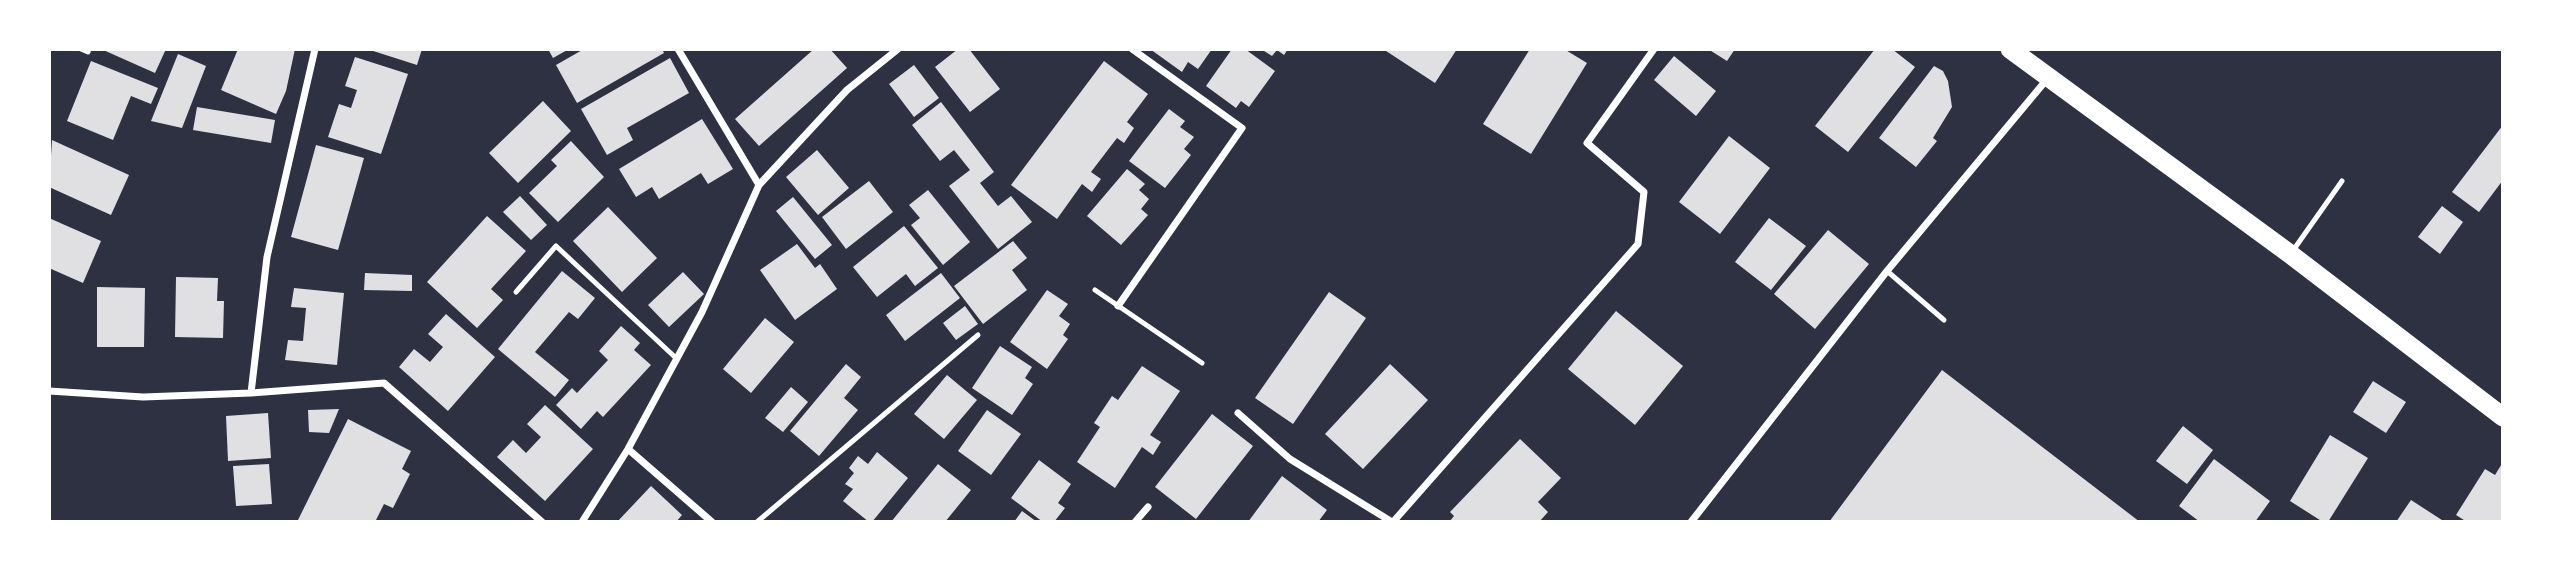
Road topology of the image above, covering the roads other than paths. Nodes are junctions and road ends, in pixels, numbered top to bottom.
1 (81, 49) edge
2 (89, 49) edge
3 (315, 49) edge
4 (678, 49) edge
5 (898, 49) edge
6 (1132, 49) edge
7 (1654, 49) edge
8 (2010, 49) edge
9 (2048, 78) junction
10 (2342, 181) dead end
11 (759, 185) junction
12 (2290, 254) junction
13 (1887, 271) junction
14 (1095, 290) dead end
15 (516, 292) dead end
16 (1118, 306) junction
17 (1944, 320) dead end
18 (978, 335) dead end
19 (677, 359) junction
20 (1202, 363) dead end
21 (49, 391) edge
22 (251, 393) junction
23 (1238, 413) dead end
24 (2503, 417) edge
25 (628, 449) junction
26 (1148, 507) dead end
27 (542, 522) edge
28 (582, 522) edge
29 (712, 522) edge
30 (757, 522) edge
31 (1135, 522) edge
32 (1393, 522) edge
33 (1691, 522) edge

1 - 2 lane
3 - 22 street
4 - 11 street
5 - 11 street
6 - 16 street
7 - 32 street
8 - 9 highway
9 - 12 highway
9 - 13 street
10 - 12 lane
11 - 19 street
12 - 24 highway
13 - 17 lane
13 - 33 street
14 - 16 lane
15 - 19 lane
16 - 20 lane
18 - 30 lane
19 - 25 street
21 - 22 street
22 - 27 street
23 - 32 street
25 - 28 street
25 - 29 street
26 - 31 street

